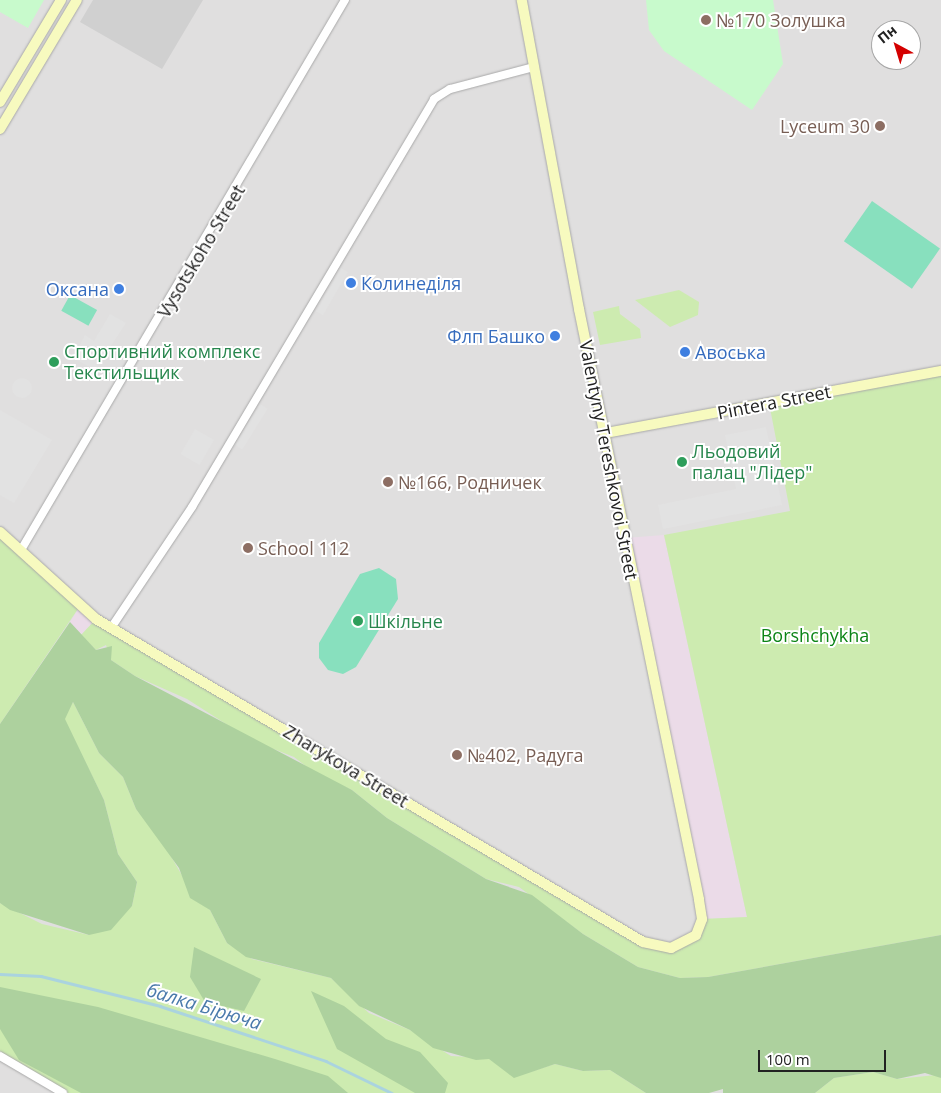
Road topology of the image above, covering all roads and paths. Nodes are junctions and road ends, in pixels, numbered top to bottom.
1 (61, 0) edge
2 (77, 0) edge
3 (346, 0) edge
4 (522, 0) edge
5 (534, 68) junction
6 (0, 102) edge
7 (0, 129) edge
8 (941, 371) edge
9 (606, 433) junction
10 (0, 532) edge
11 (20, 550) junction
12 (111, 628) junction
13 (702, 919) joint
14 (0, 1056) edge
15 (63, 1093) edge

1 - 6 street
2 - 7 street
3 - 11 street, Vysotskoho Street
4 - 5 street, Valentyny Tereshkovoi Street
5 - 9 street, Valentyny Tereshkovoi Street
5 - 12 street
8 - 9 street, Pintera Street
9 - 13 street, Valentyny Tereshkovoi Street
10 - 11 street, Zharykova Street
11 - 12 street, Zharykova Street
12 - 13 street, Zharykova Street
14 - 15 street

